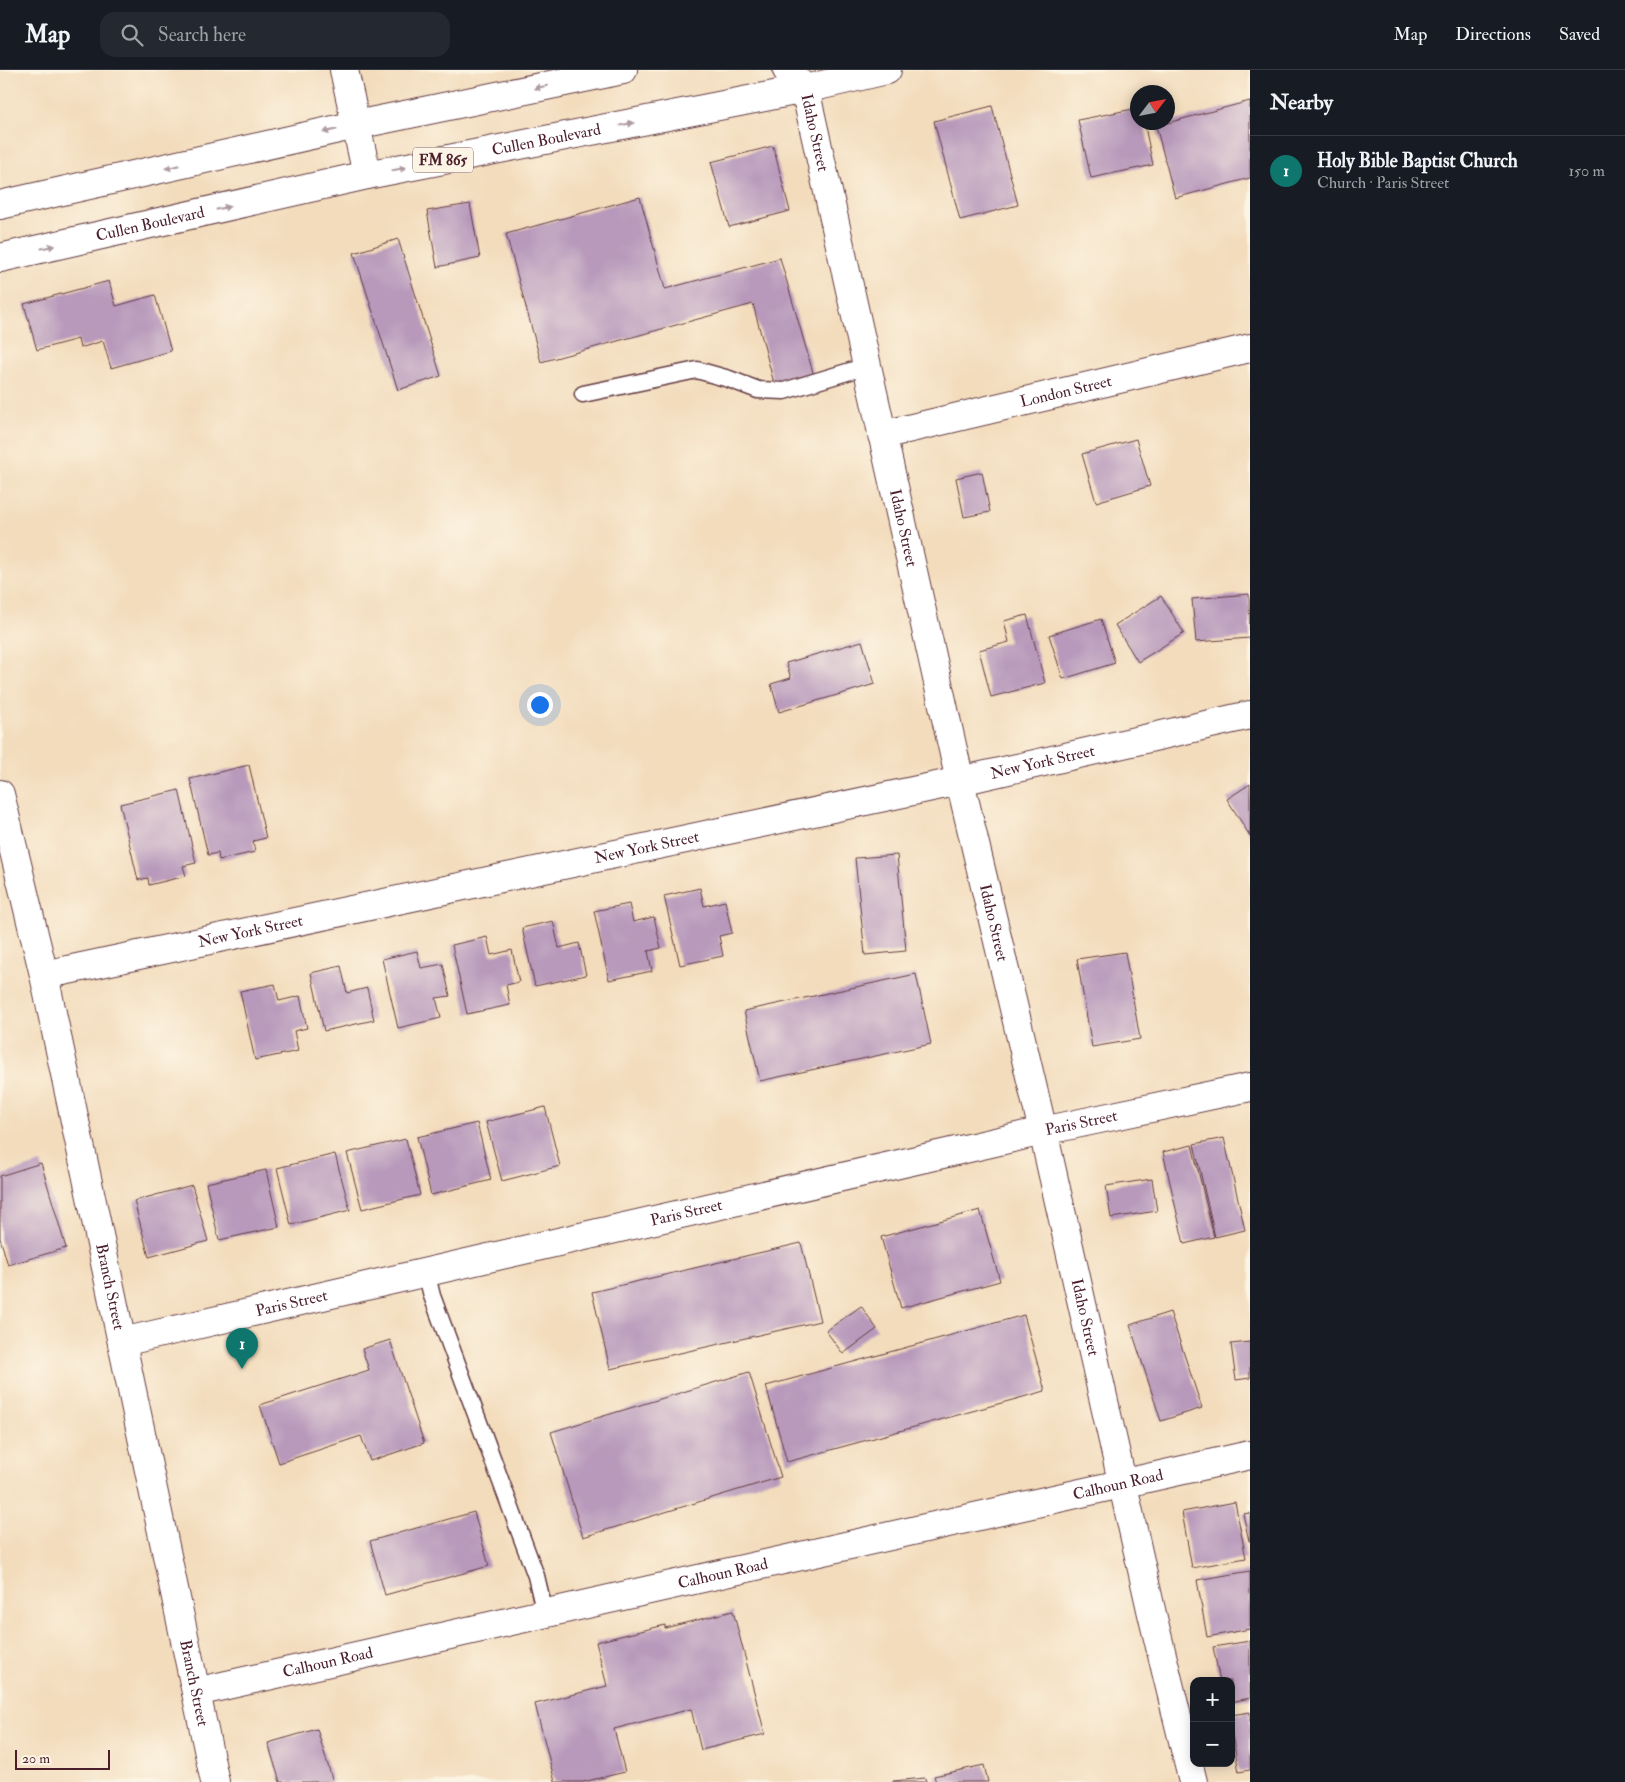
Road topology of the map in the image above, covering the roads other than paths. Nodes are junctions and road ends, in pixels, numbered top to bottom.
1 (344, 70) edge
2 (623, 70) edge
3 (887, 70) edge
4 (796, 80) edge
5 (356, 125) junction
6 (367, 175) junction
7 (0, 205) edge
8 (0, 258) edge
9 (1250, 348) edge
10 (867, 366) junction
11 (583, 394) dead end
12 (882, 435) junction
13 (1250, 715) edge
14 (960, 781) junction
15 (0, 794) edge
16 (44, 975) junction
17 (1250, 1087) edge
18 (1043, 1131) junction
19 (426, 1272) junction
20 (122, 1342) junction
21 (1250, 1455) edge
22 (1122, 1484) junction
23 (545, 1614) junction
24 (196, 1692) junction
25 (216, 1782) edge
26 (1194, 1782) edge

1 - 5 street
2 -> 5 street
3 - 4 street, Cullen Boulevard / FM 865
6 -> 4 street, Cullen Boulevard / FM 865
4 - 10 street, Idaho Street
5 - 6 street
5 -> 7 street
8 -> 6 street, Cullen Boulevard / FM 865
9 - 12 street, London Street
10 - 11 lane
10 - 12 street, Idaho Street
12 - 14 street, Idaho Street
13 - 14 street, New York Street
14 - 16 street, New York Street
14 - 18 street, Idaho Street
15 - 16 street, Branch Street
16 - 20 street, Branch Street
17 - 18 street, Paris Street
18 - 19 street, Paris Street
18 - 22 street, Idaho Street
19 - 20 street, Paris Street
19 - 23 lane
20 - 24 street, Branch Street
21 - 22 street, Calhoun Road
22 - 23 street, Calhoun Road
22 - 26 street, Idaho Street
23 - 24 street, Calhoun Road
24 - 25 street, Branch Street

